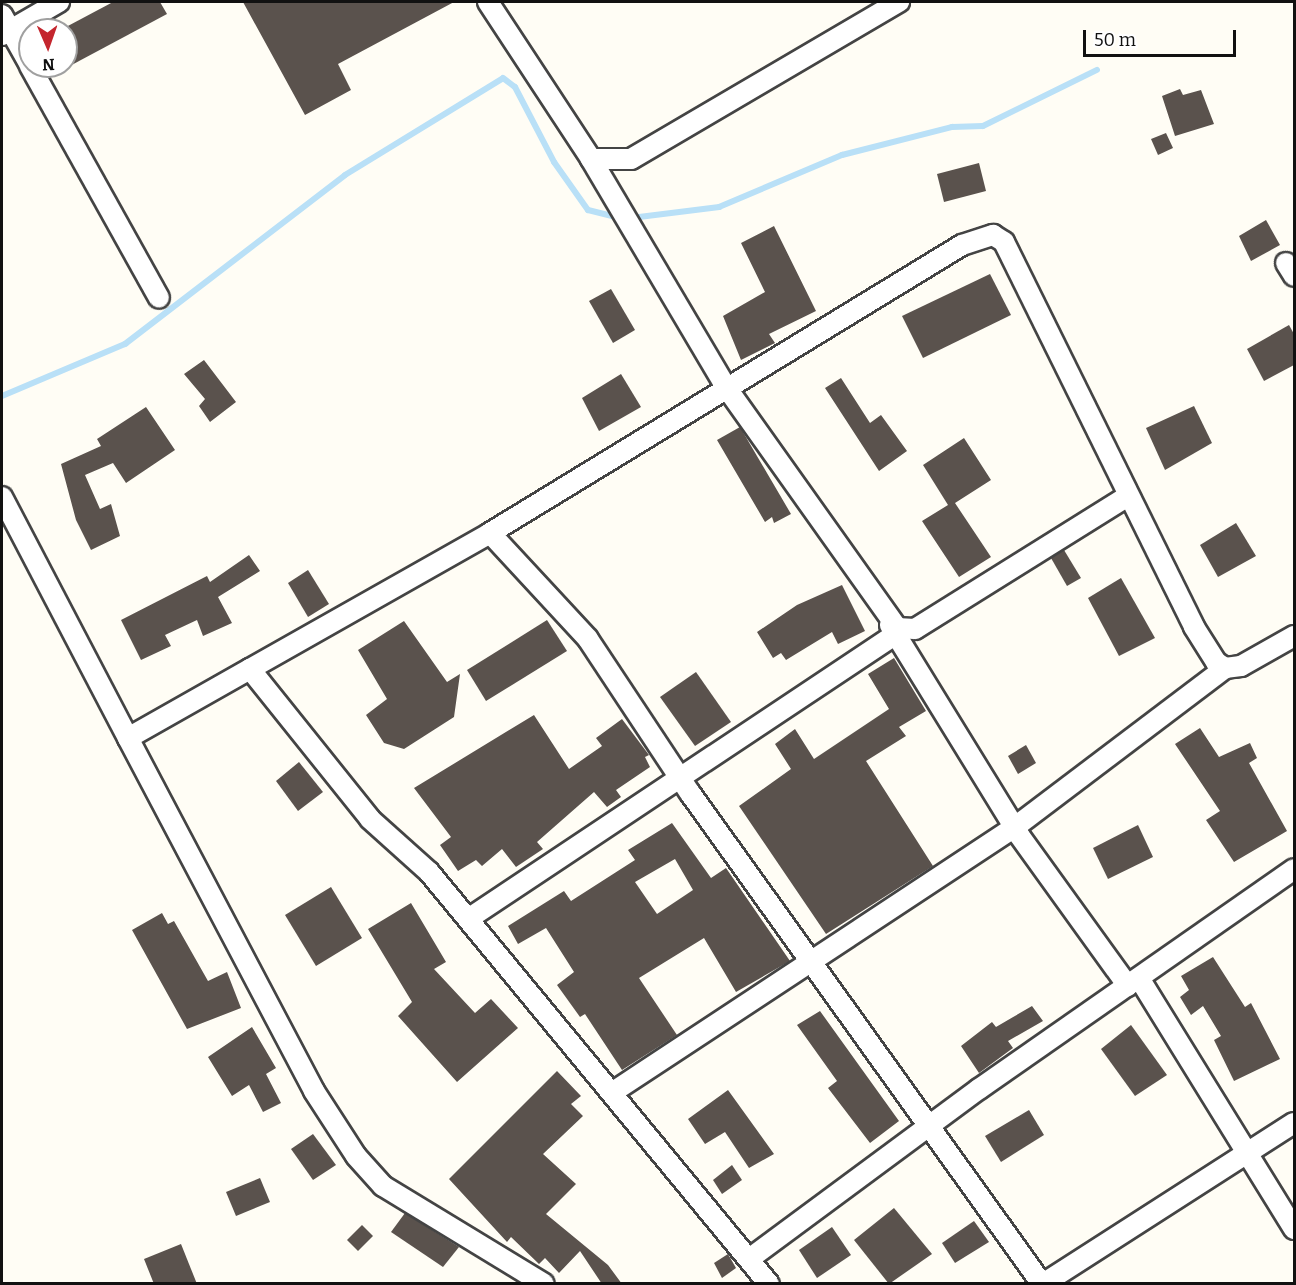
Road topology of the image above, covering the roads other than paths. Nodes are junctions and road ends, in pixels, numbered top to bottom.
1 (59, 2) edge
2 (488, 2) edge
3 (899, 2) edge
4 (4, 27) edge
5 (18, 48) edge
6 (37, 78) edge
7 (591, 159) junction
8 (159, 298) dead end
9 (726, 387) junction
10 (2, 496) edge
11 (1128, 496) junction
12 (490, 533) junction
13 (891, 627) junction
14 (1294, 636) edge
15 (1225, 668) junction
16 (250, 669) junction
17 (128, 738) junction
18 (682, 780) junction
19 (1014, 827) junction
20 (1294, 869) edge
21 (468, 919) junction
22 (813, 964) junction
23 (1133, 982) junction
24 (613, 1092) junction
25 (1294, 1123) edge
26 (929, 1126) junction
27 (1249, 1154) junction
28 (1294, 1229) edge
29 (749, 1259) junction
30 (544, 1284) edge
31 (769, 1284) edge
32 (1042, 1284) edge

1 - 4 street
2 - 7 street
3 - 7 street
4 - 5 street
6 - 8 street
7 - 9 street
9 - 11 street
9 - 12 street
9 - 13 street
10 - 17 street
11 - 13 street
11 - 15 street
12 - 16 street
12 - 18 street
13 - 18 street
13 - 19 street
14 - 15 street
15 - 19 street
16 - 17 street
16 - 21 street
17 - 30 street
18 - 21 street
18 - 22 street
19 - 22 street
19 - 23 street
20 - 23 street
21 - 24 street
22 - 24 street
22 - 26 street
23 - 26 street
23 - 27 street
24 - 29 street
25 - 27 street
26 - 29 street
26 - 32 street
27 - 28 street
27 - 32 street
29 - 31 street

